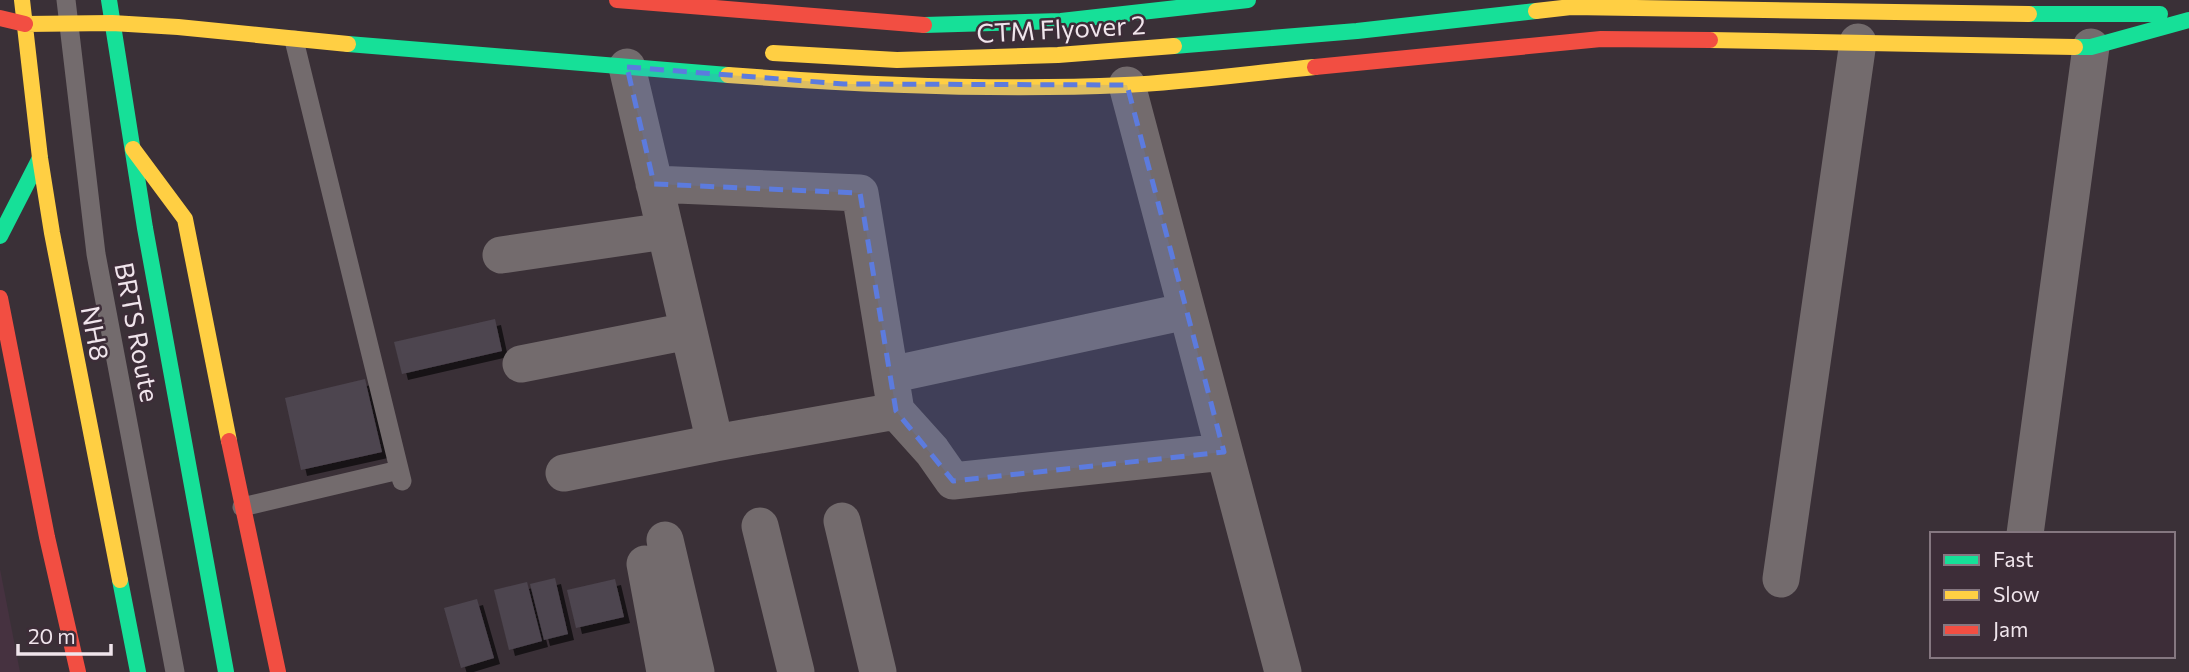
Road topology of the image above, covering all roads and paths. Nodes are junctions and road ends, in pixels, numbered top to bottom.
1 (22, 0) edge
2 (66, 0) edge
3 (109, 0) edge
4 (617, 0) edge
5 (1248, 0) edge
6 (2189, 13) edge
7 (0, 18) edge
8 (2189, 20) edge
9 (25, 23) junction
10 (69, 23) junction
11 (112, 23) junction
12 (2097, 31) junction
13 (294, 40) junction
14 (1858, 42) junction
15 (759, 52) dead end
16 (627, 67) junction
17 (1127, 85) junction
18 (132, 149) junction
19 (40, 158) junction
20 (654, 184) junction
21 (665, 231) junction
22 (0, 236) edge
23 (501, 255) dead end
24 (0, 298) edge
25 (1187, 311) junction
26 (688, 331) junction
27 (521, 365) dead end
28 (890, 375) junction
29 (896, 411) junction
30 (715, 443) junction
31 (1224, 452) junction
32 (564, 473) dead end
33 (242, 508) junction
34 (842, 521) dead end
35 (760, 526) dead end
36 (2025, 532) edge
37 (1782, 579) dead end
38 (78, 672) edge
39 (138, 672) edge
40 (175, 672) edge
41 (226, 672) edge
42 (278, 672) edge
43 (665, 672) edge
44 (696, 672) edge
45 (796, 672) edge
46 (878, 672) edge
47 (1283, 672) edge

1 - 9 main road, NH8
2 - 10 lane, BRTS Route
3 - 11 main road
4 - 5 main road
6 - 12 main road, CTM Flyover 2
7 - 9 main road
8 - 12 main road
9 - 10 main road
9 - 19 main road, NH8
10 - 11 main road
10 - 40 lane, BRTS Route
11 - 13 main road
11 - 18 main road
12 - 14 main road
12 - 15 main road, CTM Flyover 2
12 - 36 street
13 - 16 main road
13 - 33 lane
14 - 17 main road
14 - 37 street
16 - 17 main road
16 - 20 street
17 - 25 street
18 - 33 main road
18 - 41 main road
19 - 22 main road
19 - 39 main road, NH8
20 - 21 street
20 - 28 street
21 - 23 street
21 - 26 street
24 - 38 main road
25 - 28 street
25 - 31 street
26 - 27 street
26 - 30 street
28 - 29 street
29 - 30 street
29 - 31 street
30 - 32 street
31 - 47 street
33 - 42 main road
34 - 46 street
35 - 45 street
43 - 44 street

